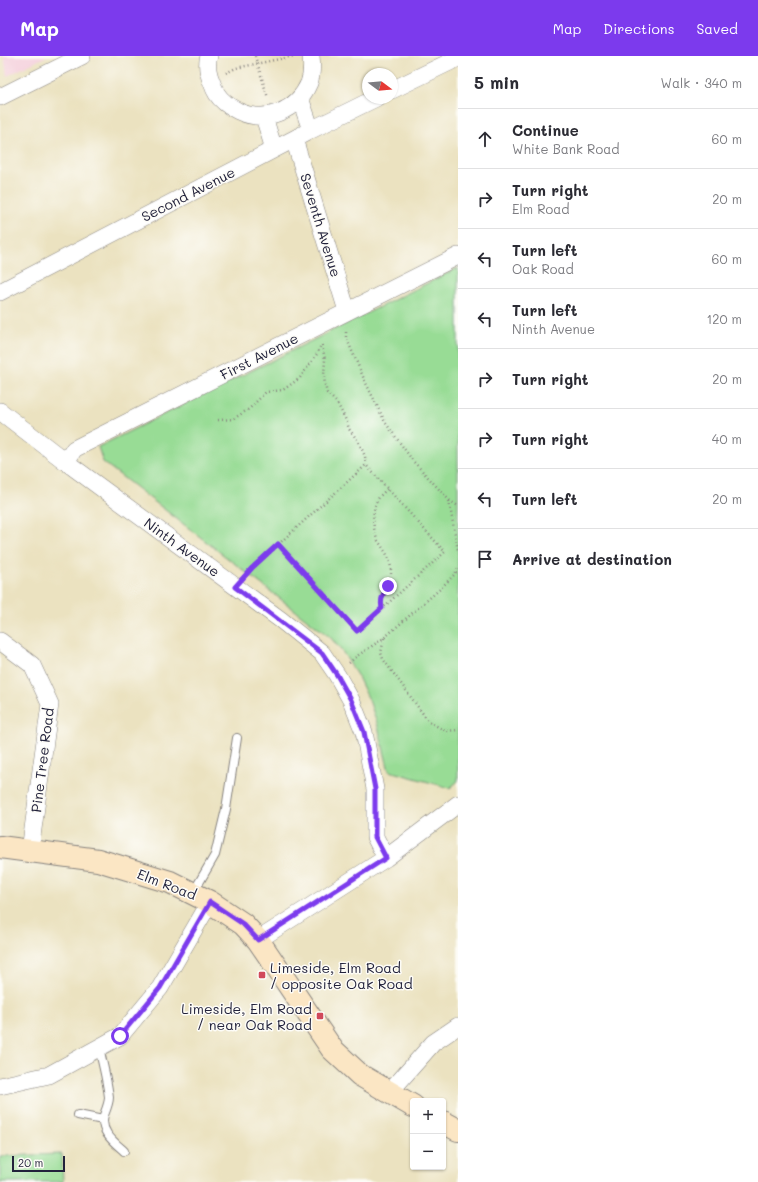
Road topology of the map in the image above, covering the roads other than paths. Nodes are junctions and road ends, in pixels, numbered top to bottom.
1 (82, 56) edge
2 (209, 56) edge
3 (311, 56) edge
4 (458, 58) edge
5 (398, 87) edge
6 (0, 97) edge
7 (300, 98) junction
8 (364, 104) edge
9 (268, 116) junction
10 (311, 130) junction
11 (294, 139) junction
12 (274, 150) junction
13 (458, 256) edge
14 (0, 292) edge
15 (347, 311) junction
16 (0, 411) edge
17 (66, 462) junction
18 (0, 641) edge
19 (237, 738) dead end
20 (458, 804) edge
21 (0, 848) edge
22 (30, 851) junction
23 (386, 858) junction
24 (202, 898) junction
25 (258, 940) junction
26 (458, 1026) edge
27 (99, 1048) junction
28 (0, 1086) edge
29 (389, 1092) junction
30 (410, 1104) edge
31 (78, 1115) dead end
32 (103, 1120) junction
33 (446, 1124) edge
34 (458, 1130) edge
35 (124, 1151) dead end

1 - 6 street
2 - 9 street
3 - 7 street
4 - 5 street
7 - 9 street
7 - 10 street
8 - 10 street, Second Avenue
9 - 12 street
10 - 11 street, Second Avenue
11 - 12 street, Second Avenue
11 - 15 street, Seventh Avenue
12 - 14 street, Second Avenue
13 - 15 street, First Avenue
15 - 17 street, First Avenue
16 - 17 street, Ninth Avenue
17 - 23 street, Ninth Avenue
18 - 22 street, Pine Tree Road
19 - 24 lane
20 - 23 street
21 - 22 street, Elm Road
22 - 24 street, Elm Road
23 - 25 street
24 - 25 street, Elm Road
24 - 27 street
25 - 29 street, Elm Road
26 - 29 street
27 - 28 street
27 - 32 lane
29 - 30 street, Elm Road
31 - 32 lane
32 - 35 lane
33 - 34 street

